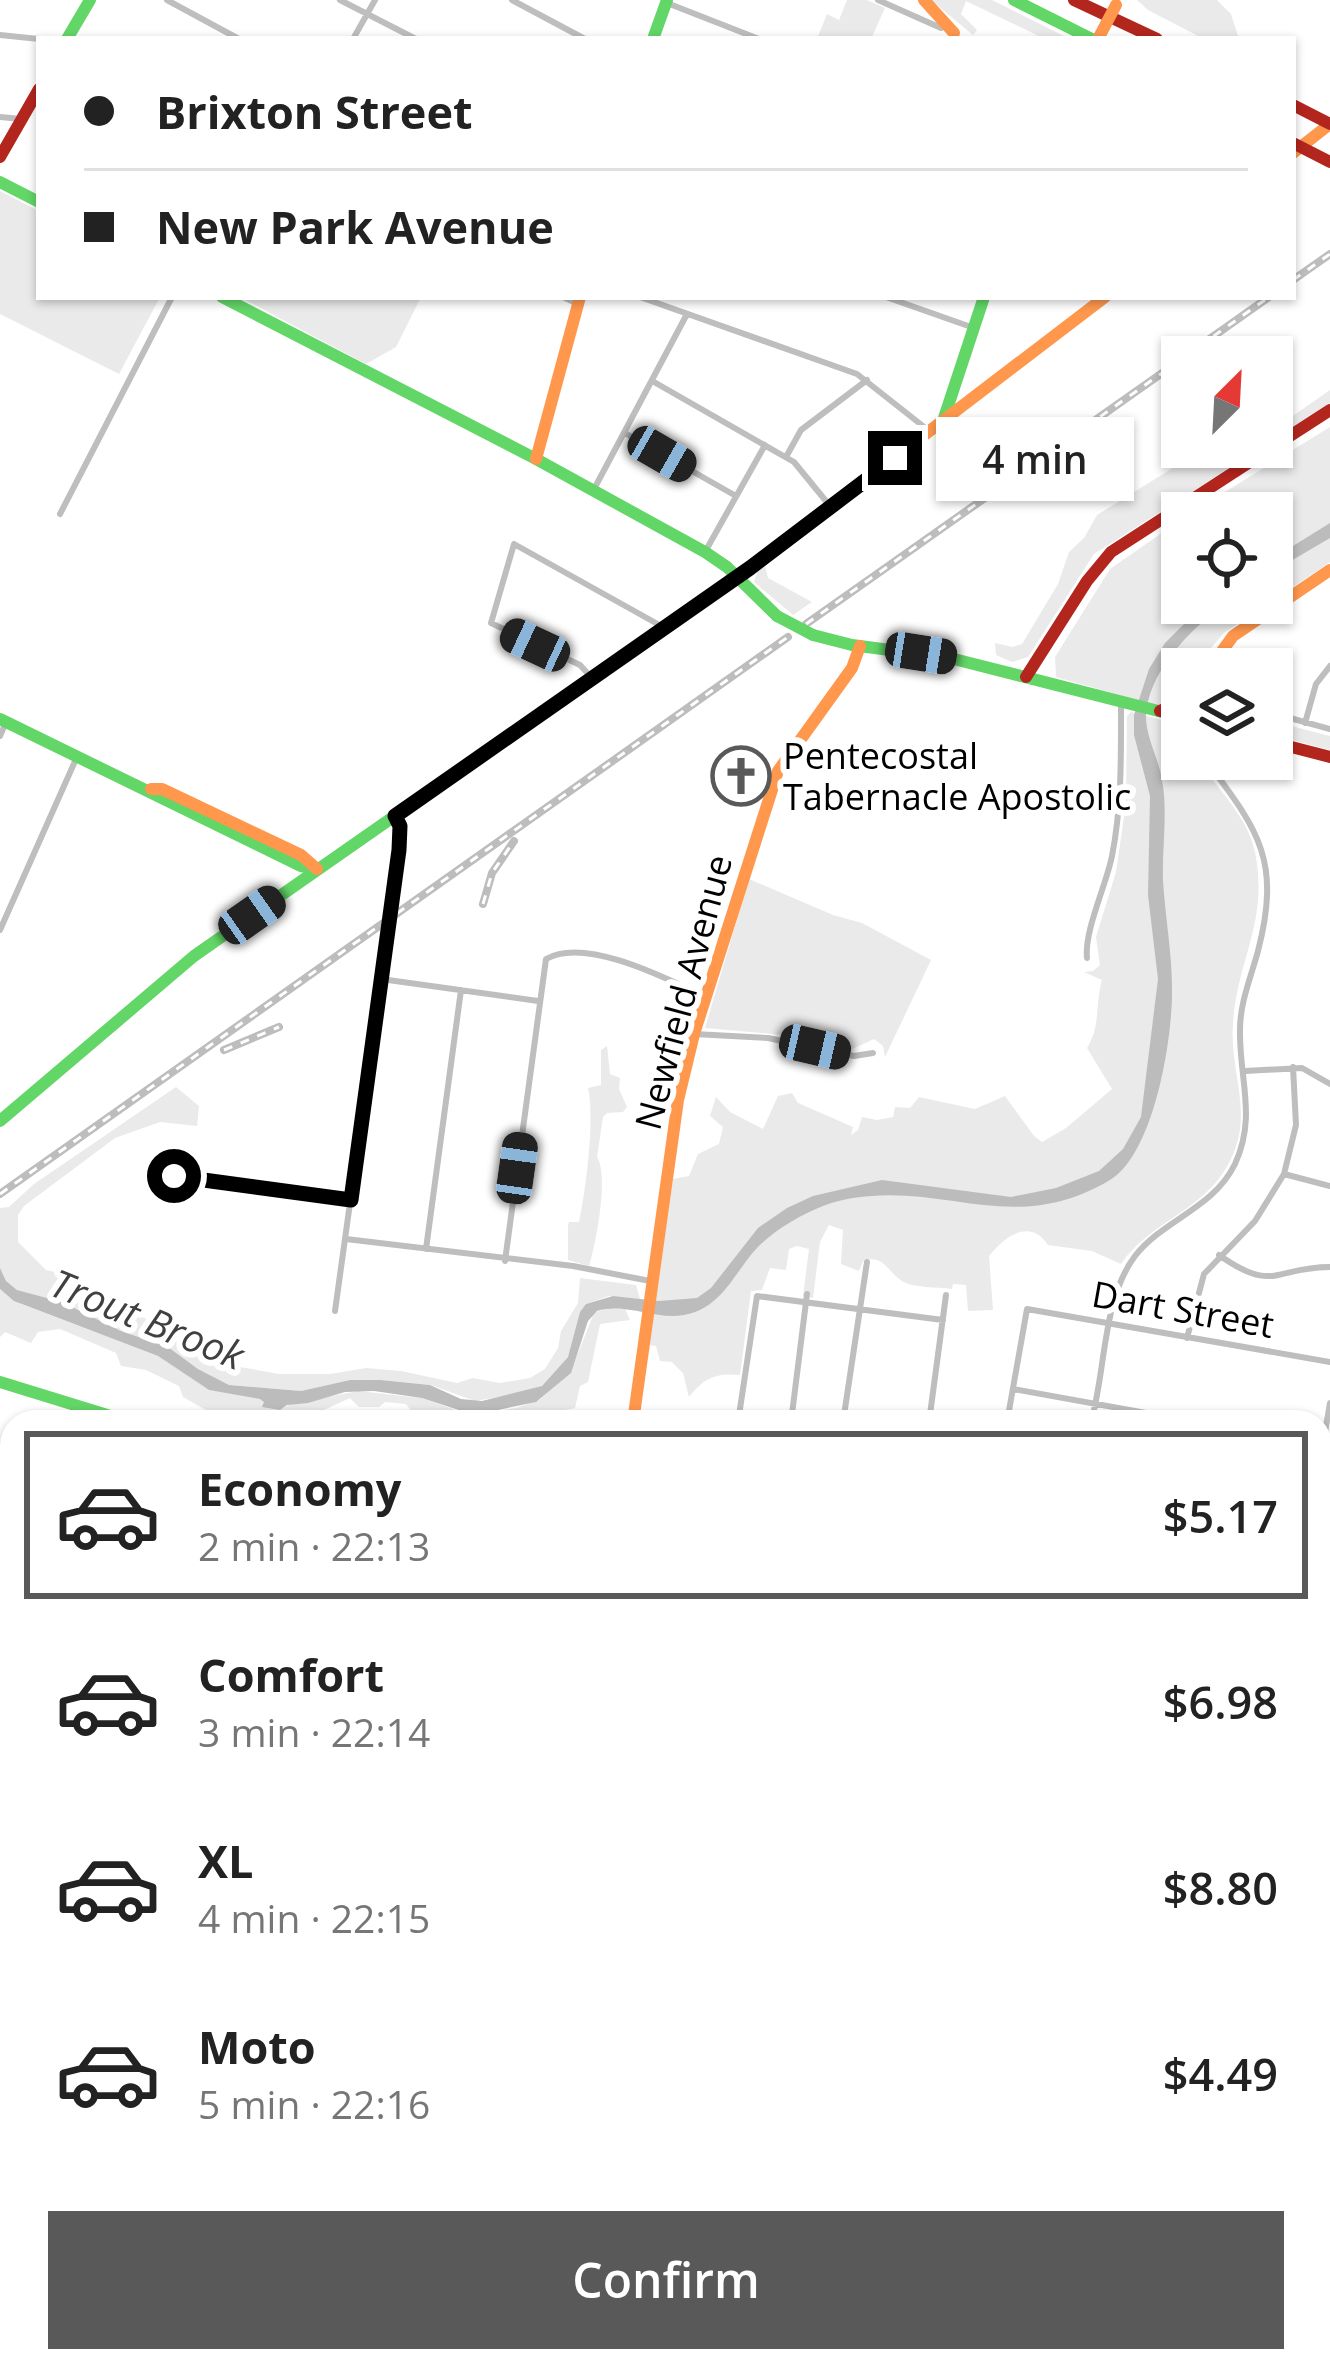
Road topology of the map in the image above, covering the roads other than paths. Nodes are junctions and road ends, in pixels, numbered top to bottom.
1 (90, 0) edge
2 (166, 0) edge
3 (340, 0) edge
4 (375, 0) edge
5 (512, 0) edge
6 (878, 0) edge
7 (924, 0) edge
8 (1014, 0) edge
9 (1074, 0) edge
10 (1088, 0) edge
11 (666, 1) edge
12 (1117, 2) edge
13 (367, 14) junction
14 (1127, 25) junction
15 (0, 34) edge
16 (70, 36) edge
17 (232, 36) edge
18 (355, 36) edge
19 (410, 36) edge
20 (579, 36) edge
21 (653, 36) edge
22 (752, 36) edge
23 (960, 36) edge
24 (1089, 36) edge
25 (1097, 36) edge
26 (1151, 36) edge
27 (36, 39) edge
28 (36, 96) edge
29 (1296, 107) edge
30 (28, 115) junction
31 (0, 117) edge
32 (1330, 124) edge
33 (1296, 145) edge
34 (1296, 151) edge
35 (0, 158) edge
36 (1330, 162) edge
37 (0, 182) edge
38 (36, 200) edge
39 (170, 300) edge
40 (228, 300) edge
41 (648, 300) edge
42 (895, 300) edge
43 (983, 300) edge
44 (1101, 300) edge
45 (579, 301) edge
46 (686, 314) junction
47 (974, 328) junction
48 (867, 380) junction
49 (654, 382) junction
50 (954, 387) junction
51 (973, 398) junction
52 (1330, 413) edge
53 (943, 421) junction
54 (929, 431) junction
55 (625, 433) junction
56 (765, 445) junction
57 (786, 457) junction
58 (536, 459) junction
59 (593, 490) junction
60 (736, 496) junction
61 (830, 506) junction
62 (60, 514) dead end
63 (705, 552) junction
64 (1330, 570) edge
65 (737, 576) junction
66 (663, 627) junction
67 (856, 646) junction
68 (1221, 648) edge
69 (1330, 666) edge
70 (592, 677) junction
71 (1030, 678) junction
72 (1121, 701) junction
73 (1161, 707) edge
74 (1148, 708) junction
75 (1161, 711) edge
76 (1293, 719) edge
77 (1305, 723) junction
78 (2, 725) edge
79 (1330, 729) edge
80 (1293, 747) edge
81 (77, 755) junction
82 (1330, 757) edge
83 (1222, 780) edge
84 (395, 816) junction
85 (317, 869) junction
86 (0, 930) edge
87 (1087, 958) dead end
88 (381, 979) junction
89 (461, 990) junction
90 (706, 997) junction
91 (539, 1001) junction
92 (694, 1034) junction
93 (873, 1053) dead end
94 (1293, 1067) junction
95 (1245, 1071) junction
96 (1330, 1084) edge
97 (0, 1121) edge
98 (1284, 1174) junction
99 (174, 1176) dead end
100 (1330, 1186) edge
101 (351, 1200) junction
102 (346, 1239) junction
103 (426, 1249) junction
104 (1219, 1255) junction
105 (505, 1261) junction
106 (867, 1262) dead end
107 (1330, 1267) edge
108 (650, 1286) junction
109 (946, 1294) dead end
110 (806, 1298) junction
111 (859, 1309) junction
112 (335, 1311) dead end
113 (943, 1320) junction
114 (1111, 1324) junction
115 (1187, 1338) junction
116 (1330, 1362) edge
117 (0, 1382) edge
118 (1013, 1389) junction
119 (1096, 1404) junction
120 (91, 1410) edge
121 (634, 1410) edge
122 (740, 1410) edge
123 (792, 1410) edge
124 (845, 1410) edge
125 (931, 1410) edge
126 (1009, 1410) edge
127 (1094, 1410) edge
128 (1129, 1410) edge

1 - 16 main road
2 - 17 street
3 - 13 street
4 - 13 street
5 - 20 street
6 - 23 street
7 - 23 main road
8 - 24 main road
9 - 14 main road
10 - 14 main road
11 - 21 main road
11 - 22 street
12 - 25 main road, bridge
13 - 18 street
13 - 19 street
14 - 26 main road
15 - 27 street
28 - 30 main road
29 - 32 main road
30 - 31 street
30 - 35 main road
32 - 34 main road
33 - 36 main road, bridge
37 - 38 main road
39 - 62 street
40 - 58 main road
41 - 46 street
42 - 47 street
43 - 47 main road
44 - 51 main road
45 - 58 main road
46 - 48 street
46 - 49 street
47 - 50 main road
48 - 54 street
48 - 57 street
49 - 55 street
49 - 56 street
50 - 51 main road
50 - 53 main road
51 - 53 main road
52 - 71 main road
53 - 54 main road
54 - 61 main road
55 - 59 street
55 - 60 street
56 - 57 street
56 - 60 street
57 - 61 street
58 - 59 main road
59 - 63 main road
60 - 63 street
61 - 65 main road
63 - 65 main road
64 - 68 main road
65 - 66 main road
65 - 67 main road, bridge
66 - 70 main road
66 - 70 street
67 - 71 main road
67 - 90 main road, Newfield Avenue
69 - 77 street
70 - 84 main road
71 - 72 main road
72 - 74 main road
72 - 87 street
73 - 74 main road
74 - 75 main road
76 - 77 street
77 - 79 street
78 - 81 main road
80 - 82 main road
81 - 85 main road
81 - 86 street
83 - 95 street
84 - 85 main road
84 - 88 street
85 - 97 main road
88 - 89 street
88 - 101 street
89 - 91 street
89 - 103 street
90 - 91 street
90 - 92 main road, Newfield Avenue
91 - 105 street
92 - 93 street
92 - 108 main road, Newfield Avenue
94 - 95 street
94 - 96 street
94 - 98 street
95 - 114 street
98 - 100 street
98 - 104 street
99 - 101 street
101 - 102 street
102 - 103 street
102 - 112 street
103 - 105 street
104 - 107 street
104 - 115 street
105 - 108 street
106 - 111 street
108 - 121 main road, Newfield Avenue
109 - 113 street
110 - 111 street
110 - 122 street
110 - 123 street
111 - 113 street
111 - 124 street
113 - 125 street
114 - 115 street, Dart Street
114 - 118 street, Dart Street
114 - 119 street
115 - 116 street, Dart Street
117 - 120 main road
118 - 119 street
118 - 126 street
119 - 127 street
119 - 128 street

